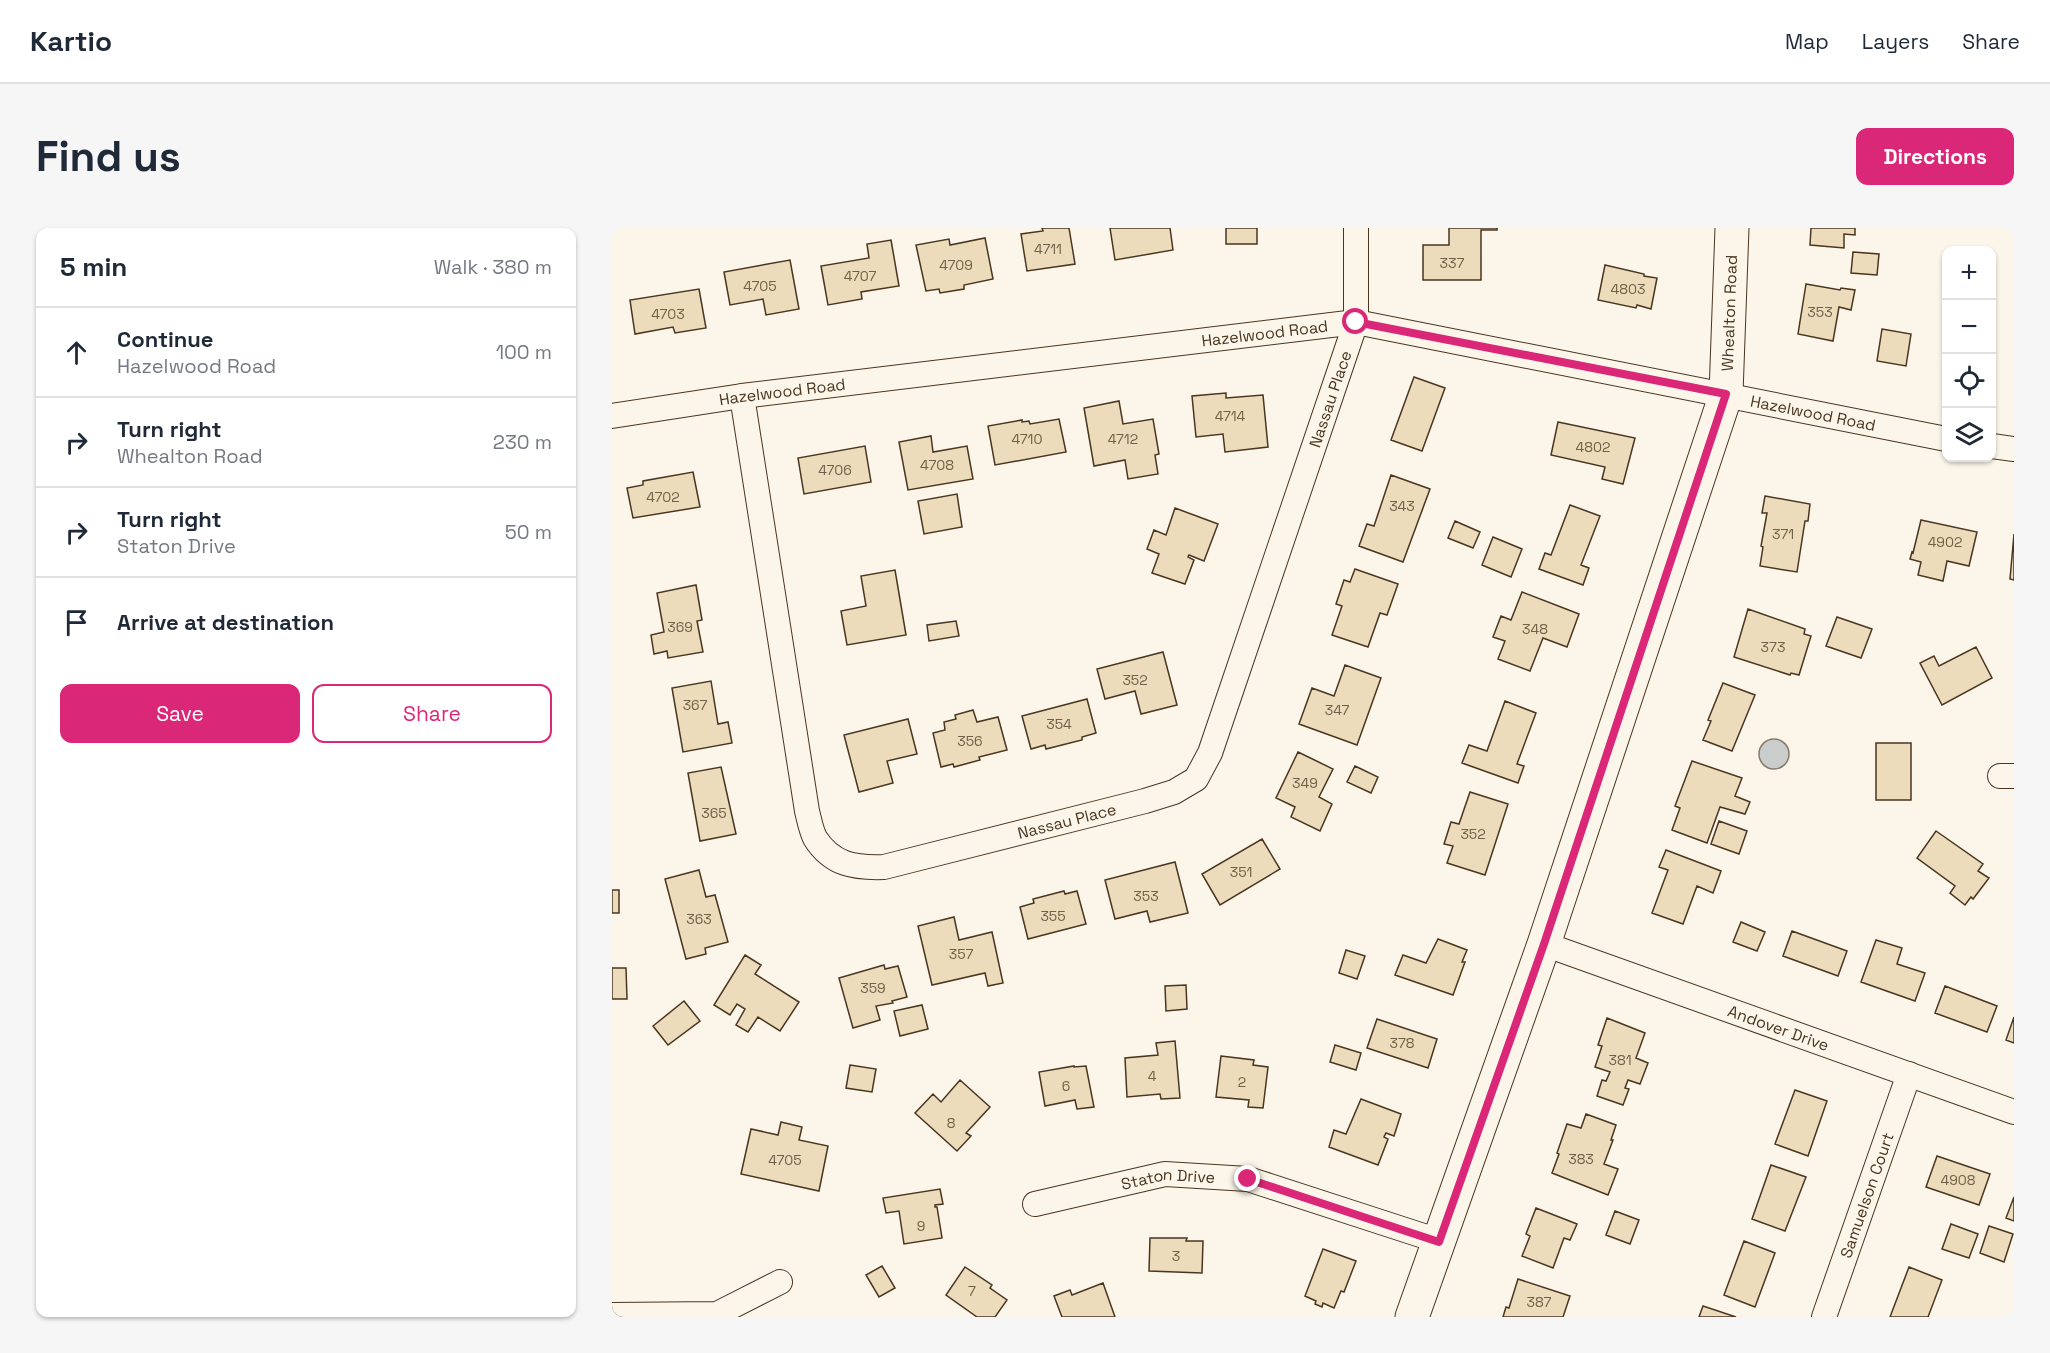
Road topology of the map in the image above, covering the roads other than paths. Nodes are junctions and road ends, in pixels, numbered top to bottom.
1 (1356, 228) edge
2 (1732, 228) edge
3 (1356, 322) junction
4 (1726, 394) junction
5 (742, 396) junction
6 (612, 416) edge
7 (1942, 438) edge
8 (1996, 447) edge
9 (2014, 449) edge
10 (1544, 944) junction
11 (1909, 1074) junction
12 (2014, 1112) edge
13 (1035, 1204) dead end
14 (1439, 1242) junction
15 (780, 1282) dead end
16 (612, 1315) edge
17 (1412, 1317) edge
18 (1824, 1317) edge

1 - 3 street, Nassau Place
2 - 4 street, Whealton Road
3 - 4 street, Hazelwood Road
3 - 5 street, Hazelwood Road
3 - 5 street, Nassau Place
4 - 7 street, Hazelwood Road
4 - 10 street, Whealton Road
5 - 6 street, Hazelwood Road
8 - 9 street
10 - 11 street, Andover Drive
10 - 14 street, Whealton Road
11 - 12 street, Andover Drive
11 - 18 street, Samuelson Court
13 - 14 street, Staton Drive
14 - 17 street, Whealton Road
15 - 16 street

